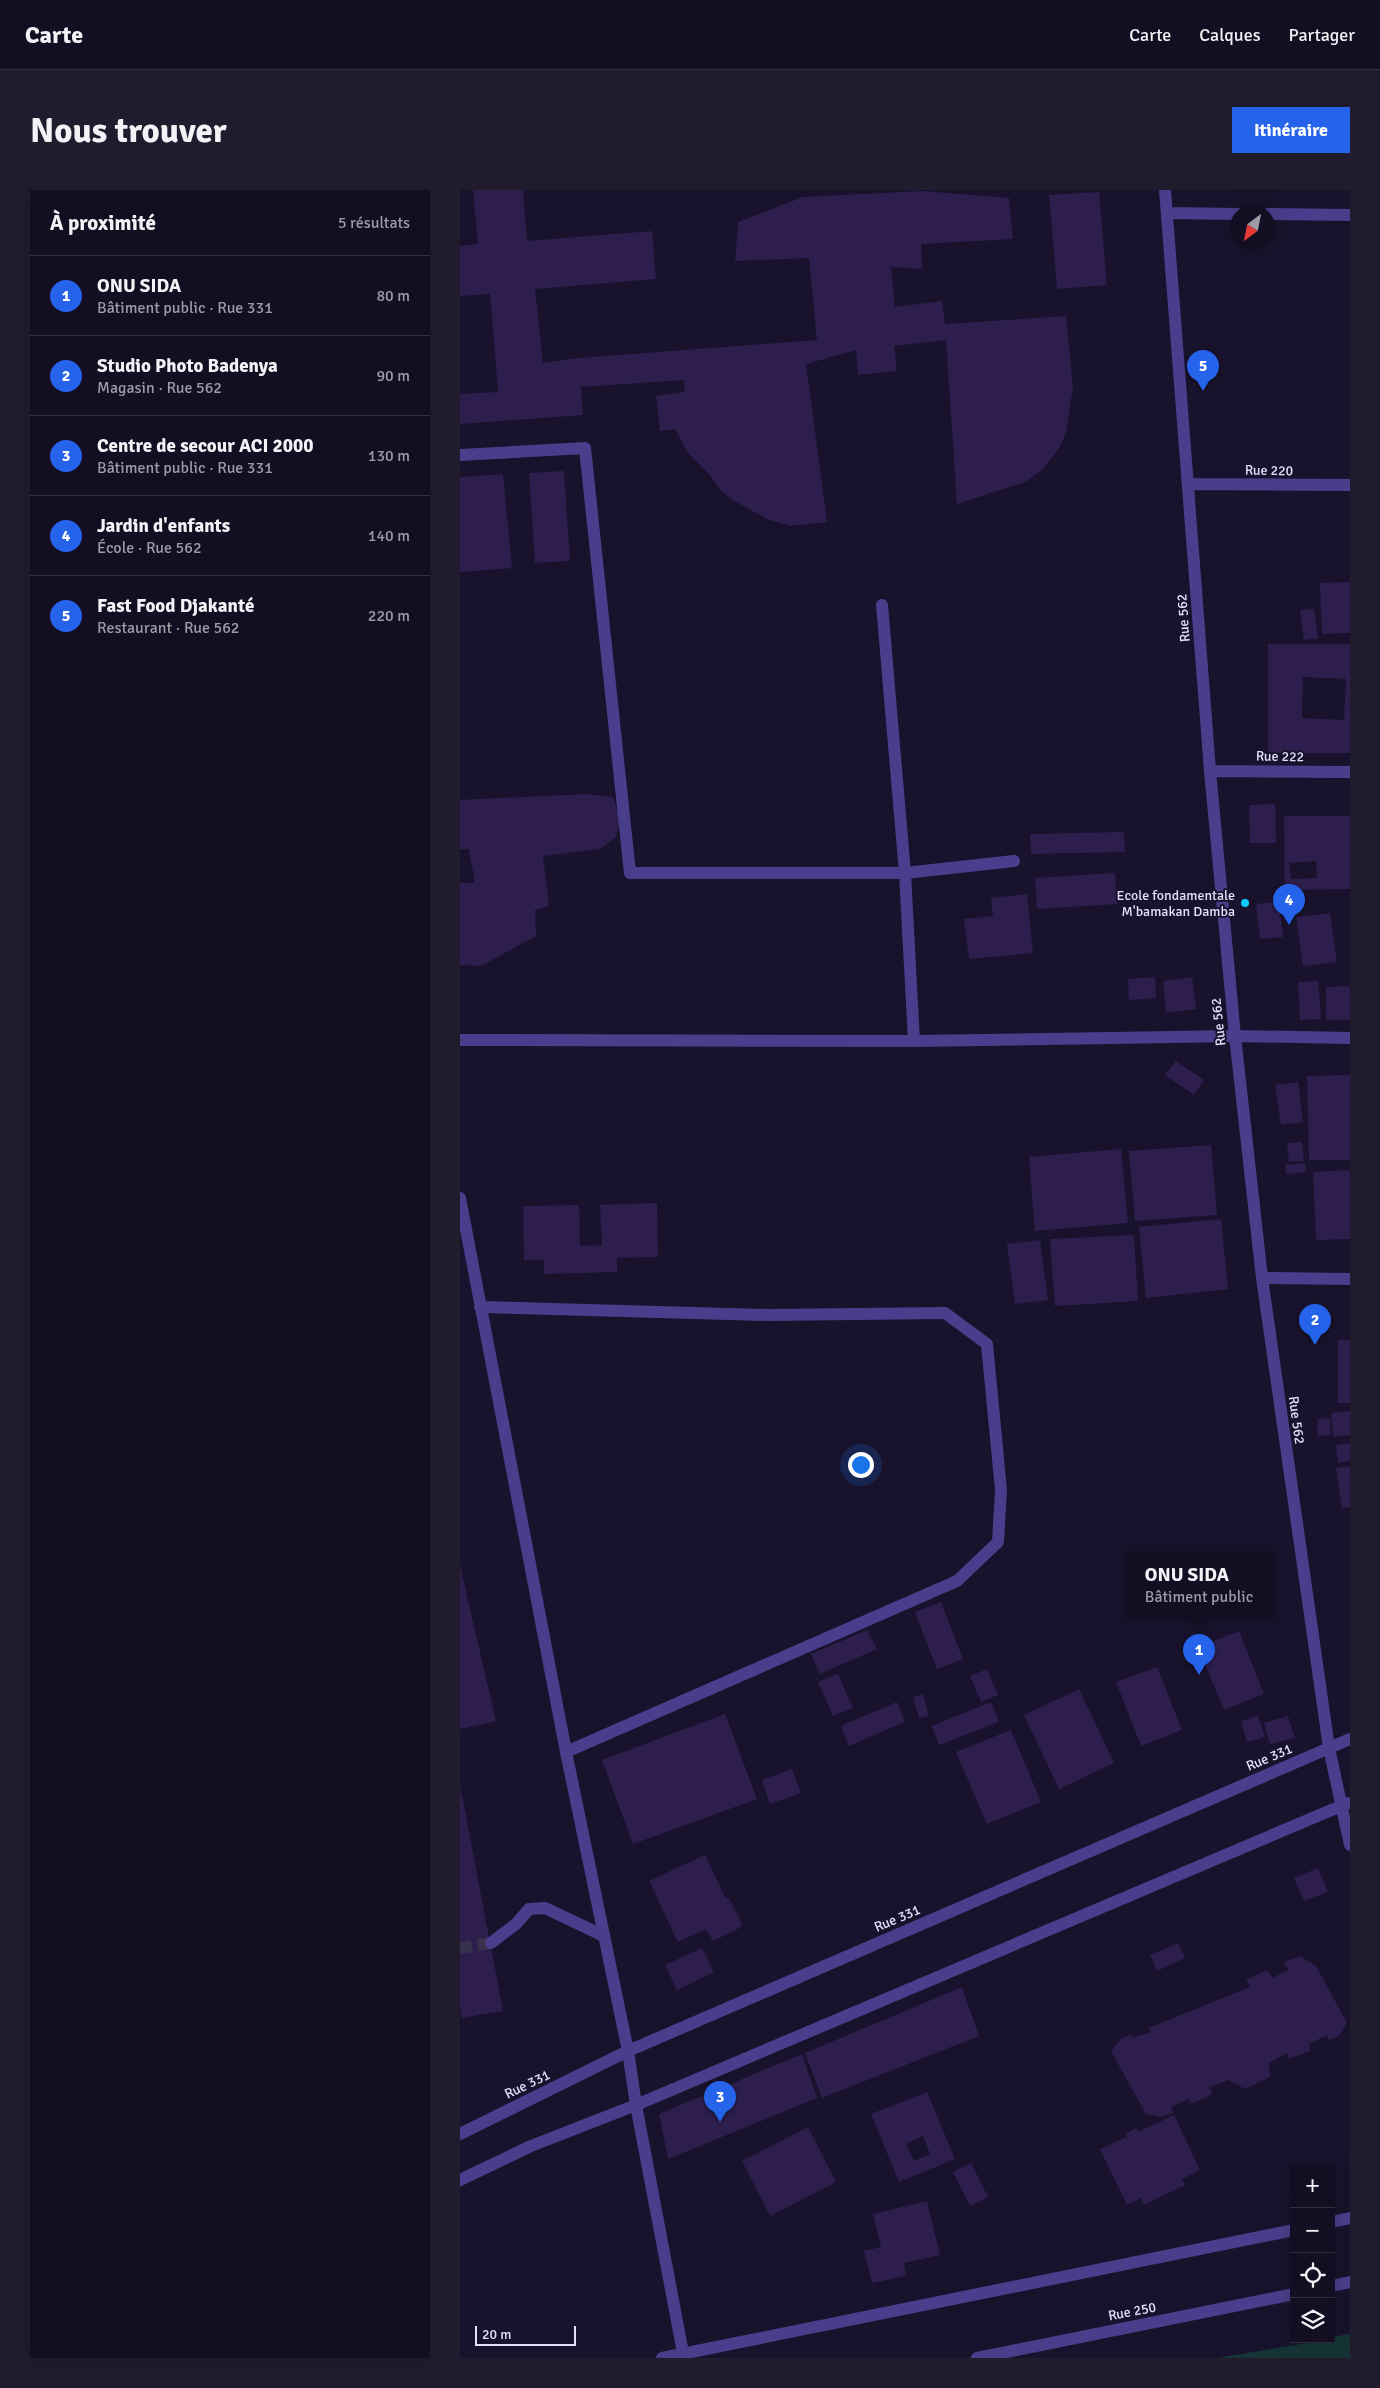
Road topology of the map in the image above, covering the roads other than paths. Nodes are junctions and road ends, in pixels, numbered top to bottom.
1 (1165, 190) edge
2 (1167, 213) junction
3 (1230, 214) edge
4 (1275, 214) edge
5 (1350, 215) edge
6 (460, 455) edge
7 (1188, 484) junction
8 (1350, 485) edge
9 (882, 605) dead end
10 (1210, 770) junction
11 (1350, 772) edge
12 (1014, 862) dead end
13 (905, 873) junction
14 (1235, 1036) junction
15 (1350, 1038) edge
16 (460, 1040) edge
17 (914, 1041) junction
18 (460, 1198) edge
19 (1262, 1278) junction
20 (1350, 1279) edge
21 (480, 1307) junction
22 (1350, 1739) edge
23 (1329, 1748) junction
24 (566, 1752) junction
25 (1346, 1804) edge
26 (1350, 1845) edge
27 (604, 1936) junction
28 (491, 1942) tunnel mouth
29 (628, 2051) junction
30 (636, 2105) junction
31 (460, 2134) edge
32 (460, 2180) edge
33 (1350, 2218) edge
34 (1335, 2221) edge
35 (1290, 2231) edge
36 (1350, 2282) edge
37 (1335, 2285) edge
38 (1290, 2295) edge
39 (684, 2356) edge
40 (662, 2358) edge
41 (977, 2358) edge

1 - 2 street, Rue 562
2 - 3 street
2 - 7 street, Rue 562
4 - 5 street
6 - 13 street
7 - 8 street, Rue 220
7 - 10 street, Rue 562
9 - 13 street
10 - 11 street, Rue 222
10 - 14 street, Rue 562
12 - 13 street
13 - 17 street
14 - 15 street
14 - 17 street
14 - 19 street, Rue 562
16 - 17 street
18 - 21 street
19 - 20 street
19 - 23 street, Rue 562
21 - 24 street
21 - 24 street
22 - 23 street, Rue 331
23 - 25 street, Rue 562
23 - 29 street, Rue 331
24 - 27 street
25 - 26 street, Rue 562
25 - 30 street
27 - 28 street
27 - 29 street
29 - 30 street
29 - 31 street, Rue 331
30 - 32 street
30 - 39 street
33 - 34 street
35 - 39 street
36 - 37 street
38 - 41 street, Rue 250
39 - 40 street

